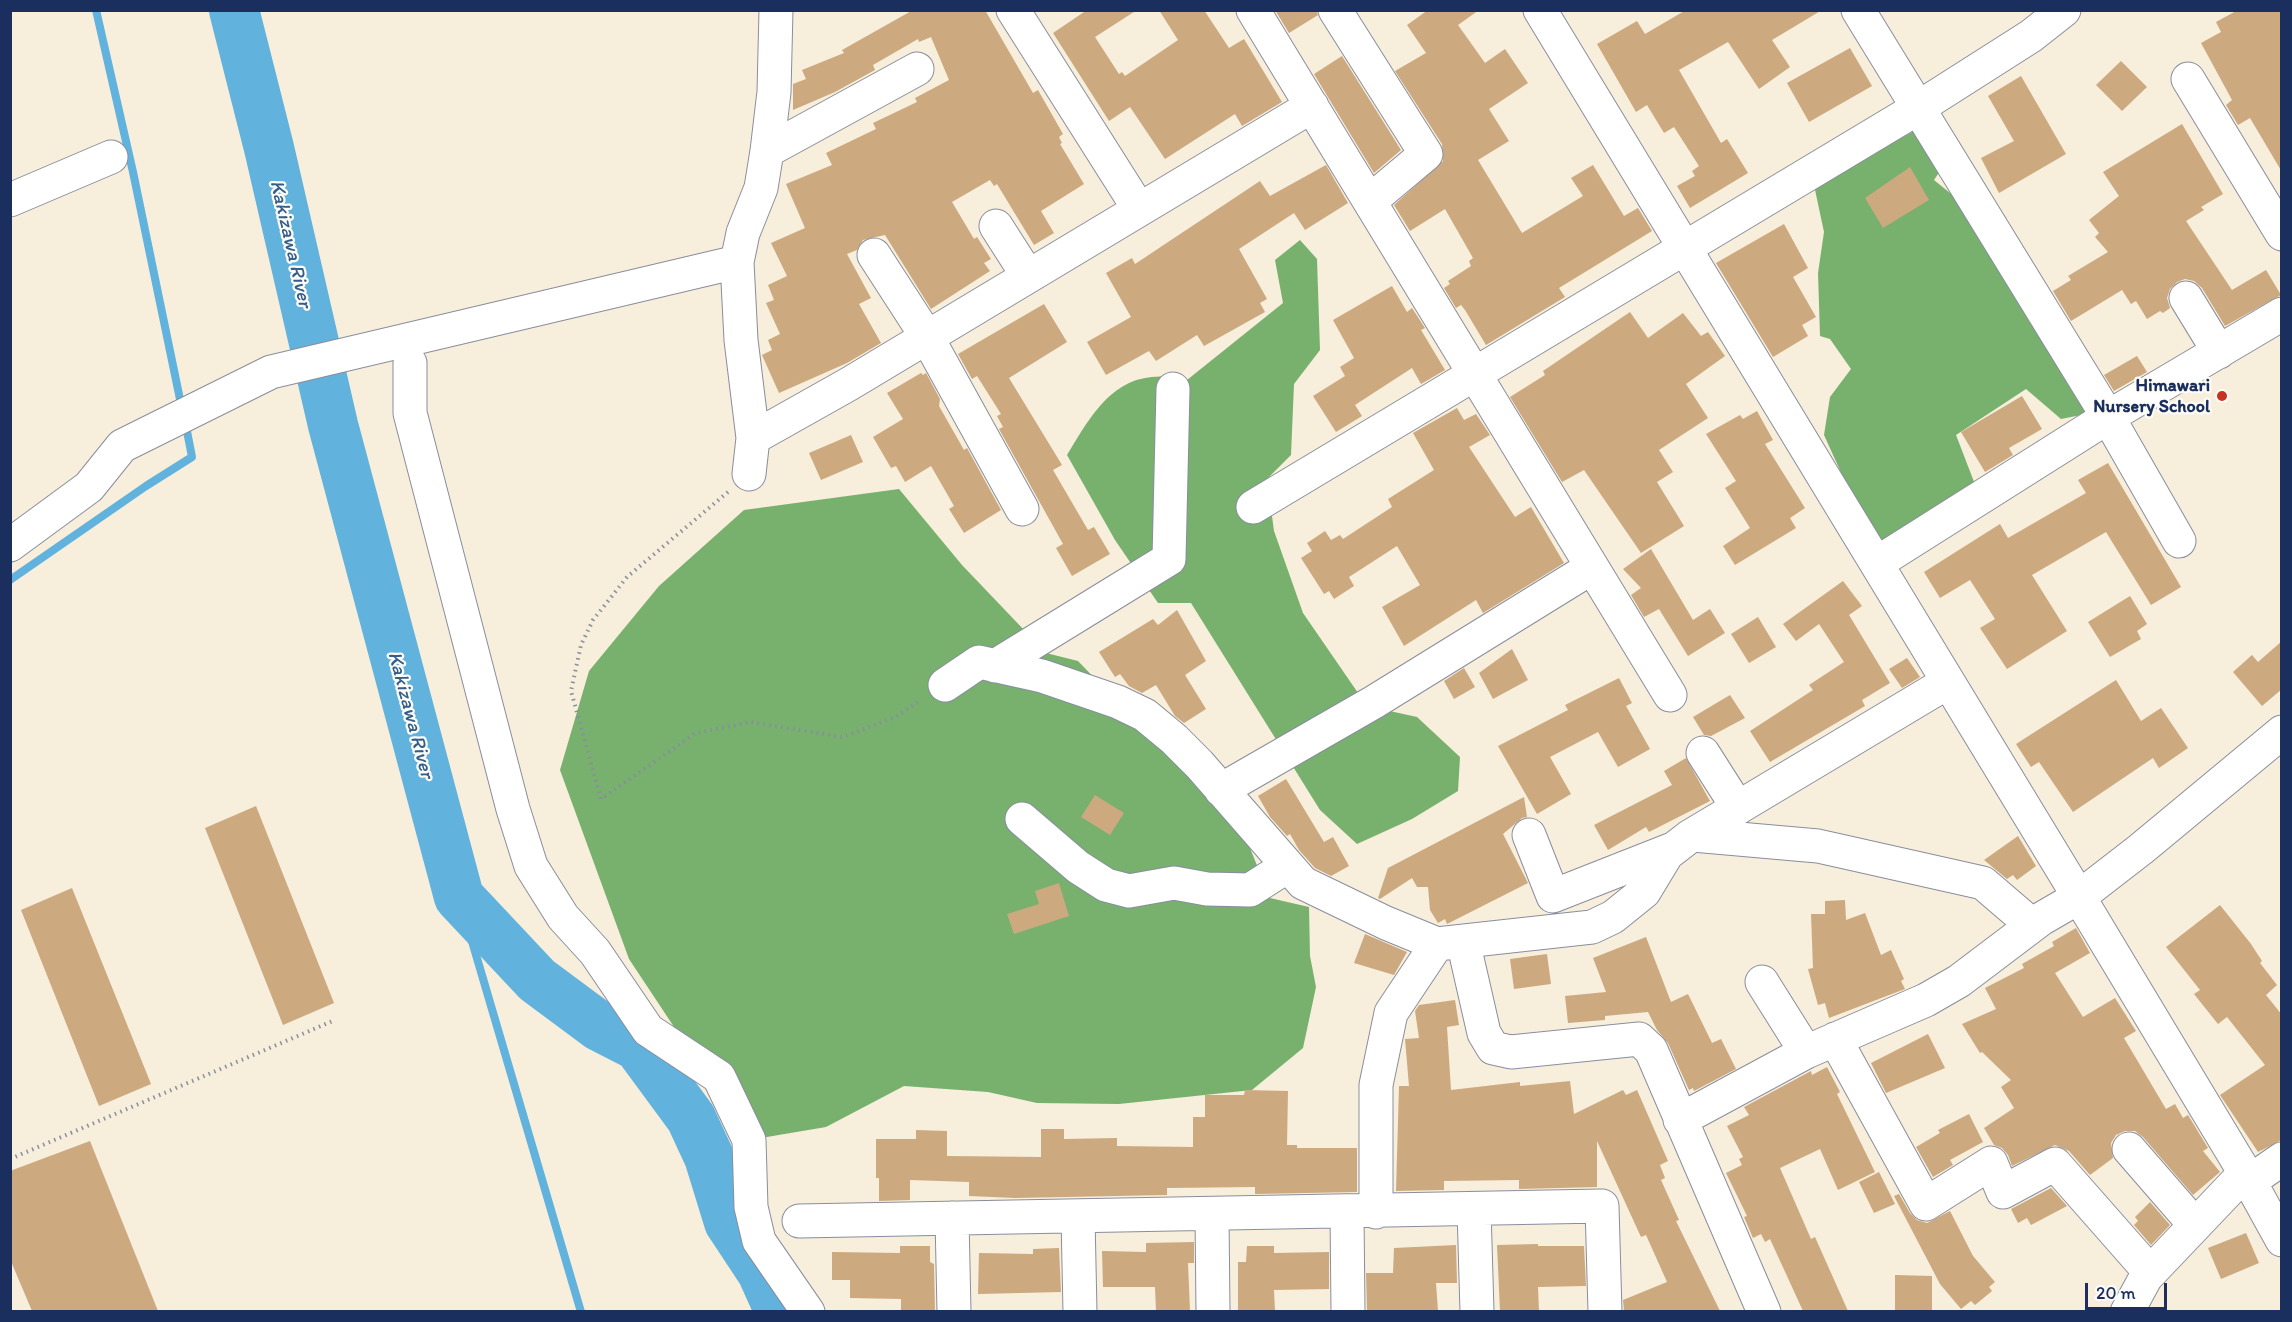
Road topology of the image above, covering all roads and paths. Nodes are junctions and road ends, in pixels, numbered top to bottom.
1 (776, 10) edge
2 (1012, 10) edge
3 (1253, 10) edge
4 (1335, 10) edge
5 (1540, 10) edge
6 (1858, 10) edge
7 (2064, 10) edge
8 (916, 69) dead end
9 (2188, 79) dead end
10 (1312, 106) junction
11 (1918, 108) junction
12 (767, 151) junction
13 (111, 156) dead end
14 (10, 200) edge
15 (1370, 201) junction
16 (1139, 209) junction
17 (996, 226) dead end
18 (2282, 234) edge
19 (1686, 247) junction
20 (874, 255) dead end
21 (737, 262) junction
22 (1028, 276) junction
23 (2186, 298) dead end
24 (2282, 314) edge
25 (927, 337) junction
26 (412, 351) junction
27 (2219, 352) junction
28 (1474, 373) junction
29 (1173, 389) dead end
30 (2108, 417) junction
31 (753, 438) junction
32 (749, 474) joint
33 (1253, 507) dead end
34 (1022, 509) dead end
35 (2179, 541) dead end
36 (10, 545) edge
37 (1877, 563) junction
38 (1591, 568) junction
39 (995, 666) junction
40 (1948, 682) junction
41 (945, 685) joint
42 (1670, 695) dead end
43 (2280, 739) edge
44 (1703, 753) dead end
45 (1221, 790) junction
46 (1738, 808) junction
47 (1022, 819) dead end
48 (1529, 835) dead end
49 (1684, 842) junction
50 (1286, 867) junction
51 (2079, 897) junction
52 (2032, 925) junction
53 (1450, 943) junction
54 (1762, 982) dead end
55 (334, 1020) dead end
56 (1836, 1039) junction
57 (1806, 1052) junction
58 (1680, 1120) junction
59 (2129, 1149) dead end
60 (10, 1159) edge
61 (2282, 1159) edge
62 (2247, 1177) junction
63 (1474, 1209) junction
64 (1362, 1212) junction
65 (1212, 1214) junction
66 (1078, 1217) junction
67 (952, 1218) junction
68 (799, 1221) dead end
69 (2195, 1225) junction
70 (2282, 1240) edge
71 (2150, 1272) junction
72 (808, 1311) edge
73 (954, 1311) edge
74 (1080, 1311) edge
75 (1213, 1311) edge
76 (1348, 1311) edge
77 (1477, 1311) edge
78 (1605, 1311) edge
79 (1764, 1311) edge
80 (2127, 1311) edge

1 - 12 street
2 - 16 street
3 - 10 street
4 - 15 street
5 - 19 street
6 - 11 street
7 - 11 street
8 - 12 street
9 - 18 street
10 - 15 street
10 - 16 street
11 - 19 street
11 - 30 street
12 - 21 street
13 - 14 street
15 - 28 street
16 - 22 street
17 - 22 street
19 - 28 street
19 - 37 street
20 - 25 street
21 - 26 street
21 - 31 street
22 - 25 street
23 - 27 street
24 - 27 street
25 - 31 street
25 - 34 street
26 - 36 street
26 - 72 street
27 - 30 street
28 - 33 street
28 - 38 street
29 - 39 street
30 - 35 street
30 - 37 street
31 - 32 street
32 - 41 path
37 - 40 street
38 - 42 street
38 - 45 street
39 - 41 street
39 - 45 street
40 - 46 street
40 - 51 street
43 - 51 street
44 - 46 street
45 - 50 street
46 - 49 street
47 - 50 street
48 - 49 street
49 - 52 street
49 - 53 street
50 - 53 street
51 - 52 street
51 - 62 street
52 - 56 street
53 - 58 street
53 - 64 street
54 - 57 street
55 - 60 path
56 - 57 street
56 - 71 street
57 - 58 street
58 - 79 street
59 - 69 street
61 - 62 street
62 - 69 street
62 - 70 street
63 - 64 street
63 - 77 street
63 - 78 street
64 - 65 street
64 - 76 street
65 - 66 street
65 - 75 street
66 - 67 street
66 - 74 street
67 - 68 street
67 - 73 street
69 - 71 street
71 - 80 street

